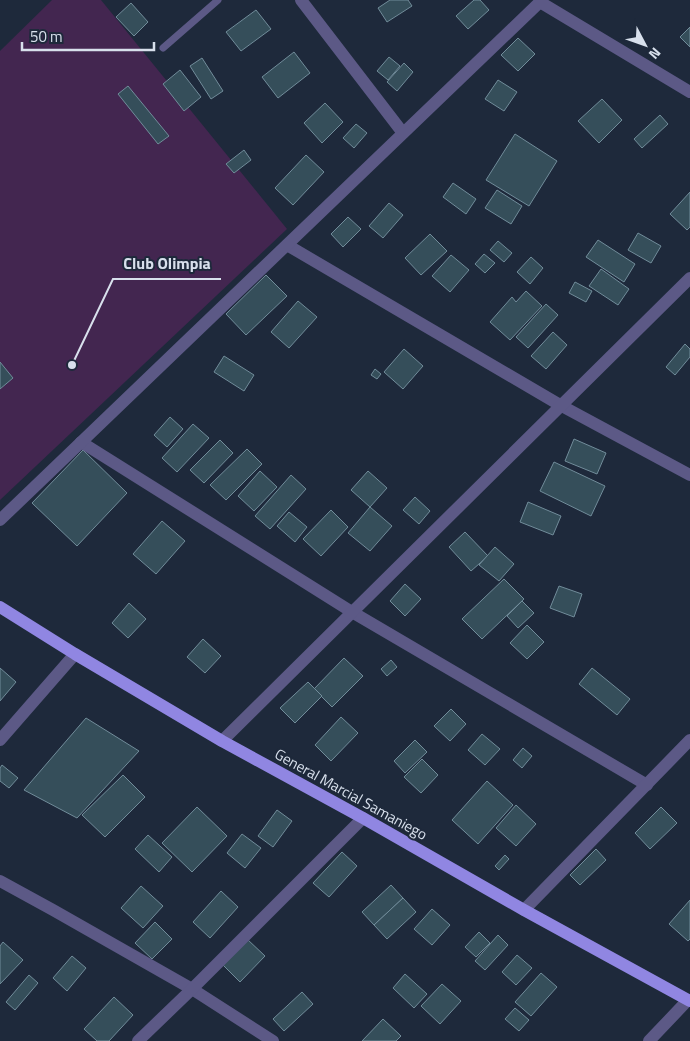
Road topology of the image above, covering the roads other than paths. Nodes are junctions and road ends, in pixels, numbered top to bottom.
1 (218, 0) edge
2 (301, 0) edge
3 (163, 48) dead end
4 (690, 92) edge
5 (403, 133) junction
6 (287, 245) junction
7 (690, 278) edge
8 (560, 405) junction
9 (81, 442) junction
10 (690, 476) edge
11 (0, 520) edge
12 (0, 607) edge
13 (352, 612) junction
14 (75, 654) junction
15 (0, 740) edge
16 (222, 741) junction
17 (688, 746) edge
18 (647, 785) junction
19 (362, 818) junction
20 (0, 881) edge
21 (524, 910) junction
22 (192, 989) junction
23 (689, 1001) edge
24 (138, 1041) edge
25 (273, 1041) edge
26 (649, 1041) edge

1 - 3 lane
2 - 5 street
4 - 5 street
5 - 6 street
6 - 8 street
6 - 9 street
7 - 8 street
8 - 10 street
8 - 13 street
9 - 11 street
9 - 13 street
12 - 14 main road, General Marcial Samaniego
13 - 16 street
13 - 18 street
14 - 15 street
14 - 16 main road, General Marcial Samaniego
16 - 19 main road, General Marcial Samaniego
17 - 18 street
18 - 21 street
19 - 21 main road, General Marcial Samaniego
19 - 22 street
20 - 22 street
21 - 23 main road, General Marcial Samaniego
22 - 24 street
22 - 25 street
23 - 26 street

